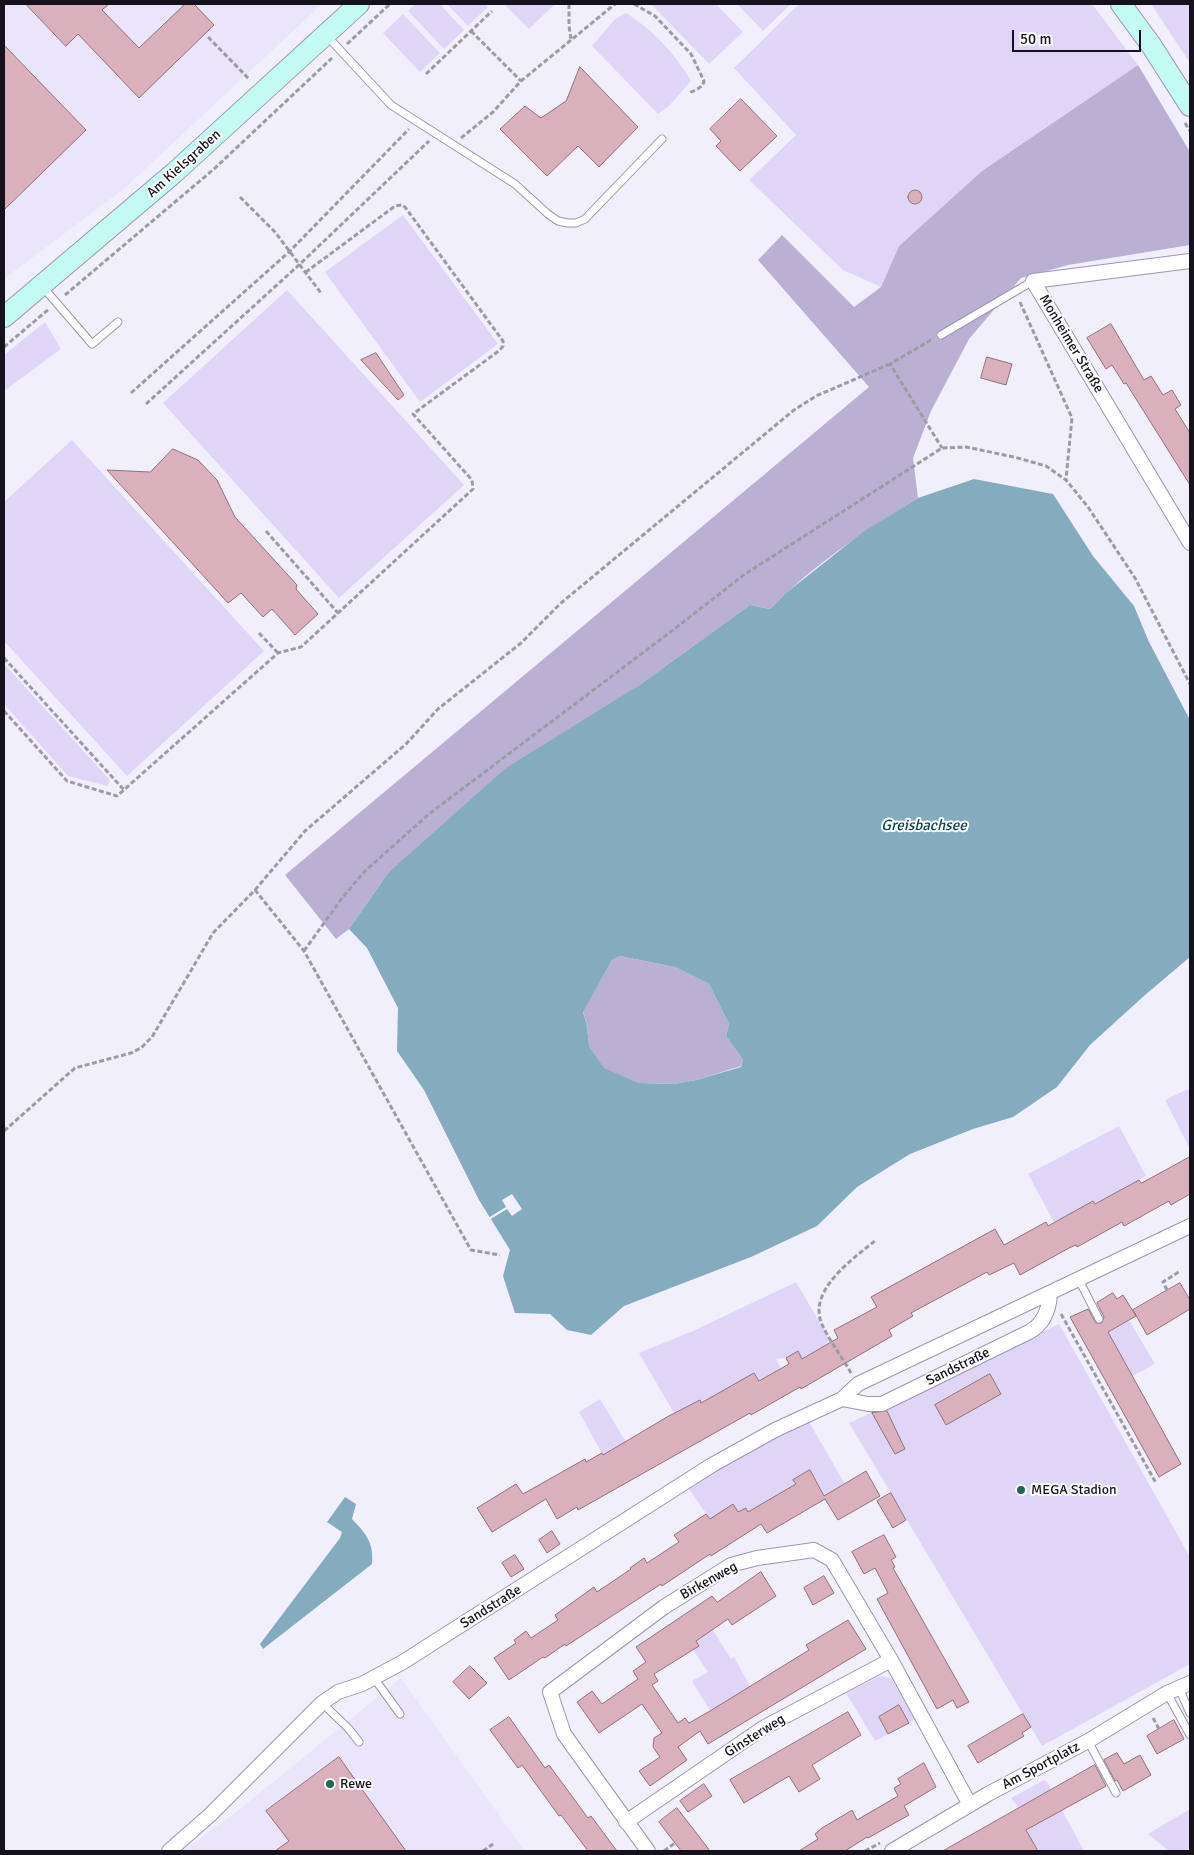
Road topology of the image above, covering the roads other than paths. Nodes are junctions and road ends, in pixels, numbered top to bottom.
1 (359, 4) edge
2 (1121, 4) edge
3 (326, 35) junction
4 (1190, 106) edge
5 (662, 139) dead end
6 (1190, 261) edge
7 (1034, 281) junction
8 (42, 286) junction
9 (4, 317) edge
10 (118, 322) dead end
11 (941, 334) road end
12 (1190, 543) edge
13 (1190, 1226) edge
14 (1079, 1280) junction
15 (1050, 1294) junction
16 (1099, 1319) dead end
17 (842, 1399) junction
18 (891, 1660) junction
19 (374, 1678) junction
20 (1179, 1688) edge
21 (322, 1703) junction
22 (1190, 1713) edge
23 (400, 1714) dead end
24 (1190, 1735) edge
25 (1088, 1741) junction
26 (359, 1742) dead end
27 (1116, 1793) dead end
28 (970, 1805) junction
29 (626, 1822) junction
30 (169, 1851) edge
31 (648, 1851) edge
32 (892, 1851) edge

1 - 3 street, Am Kielsgraben
2 - 4 street
3 - 5 lane
3 - 8 street, Am Kielsgraben
6 - 7 street, Monheimer Straße
7 - 11 lane
7 - 12 street, Monheimer Straße
8 - 9 street, Am Kielsgraben
8 - 10 lane
13 - 14 street, Sandstraße
14 - 15 street, Sandstraße
14 - 16 lane
15 - 17 street, Sandstraße
15 - 17 street, Sandstraße
17 - 19 street, Sandstraße
18 - 28 street, Birkenweg
18 - 29 street, Ginsterweg
18 - 29 street, Birkenweg
19 - 21 street, Sandstraße
19 - 23 lane
20 - 22 lane
20 - 24 lane
20 - 25 street, Am Sportplatz
21 - 26 lane
21 - 30 street, Sandstraße
25 - 27 lane
25 - 28 street, Am Sportplatz
28 - 32 street, Am Sportplatz
29 - 31 street, Birkenweg

